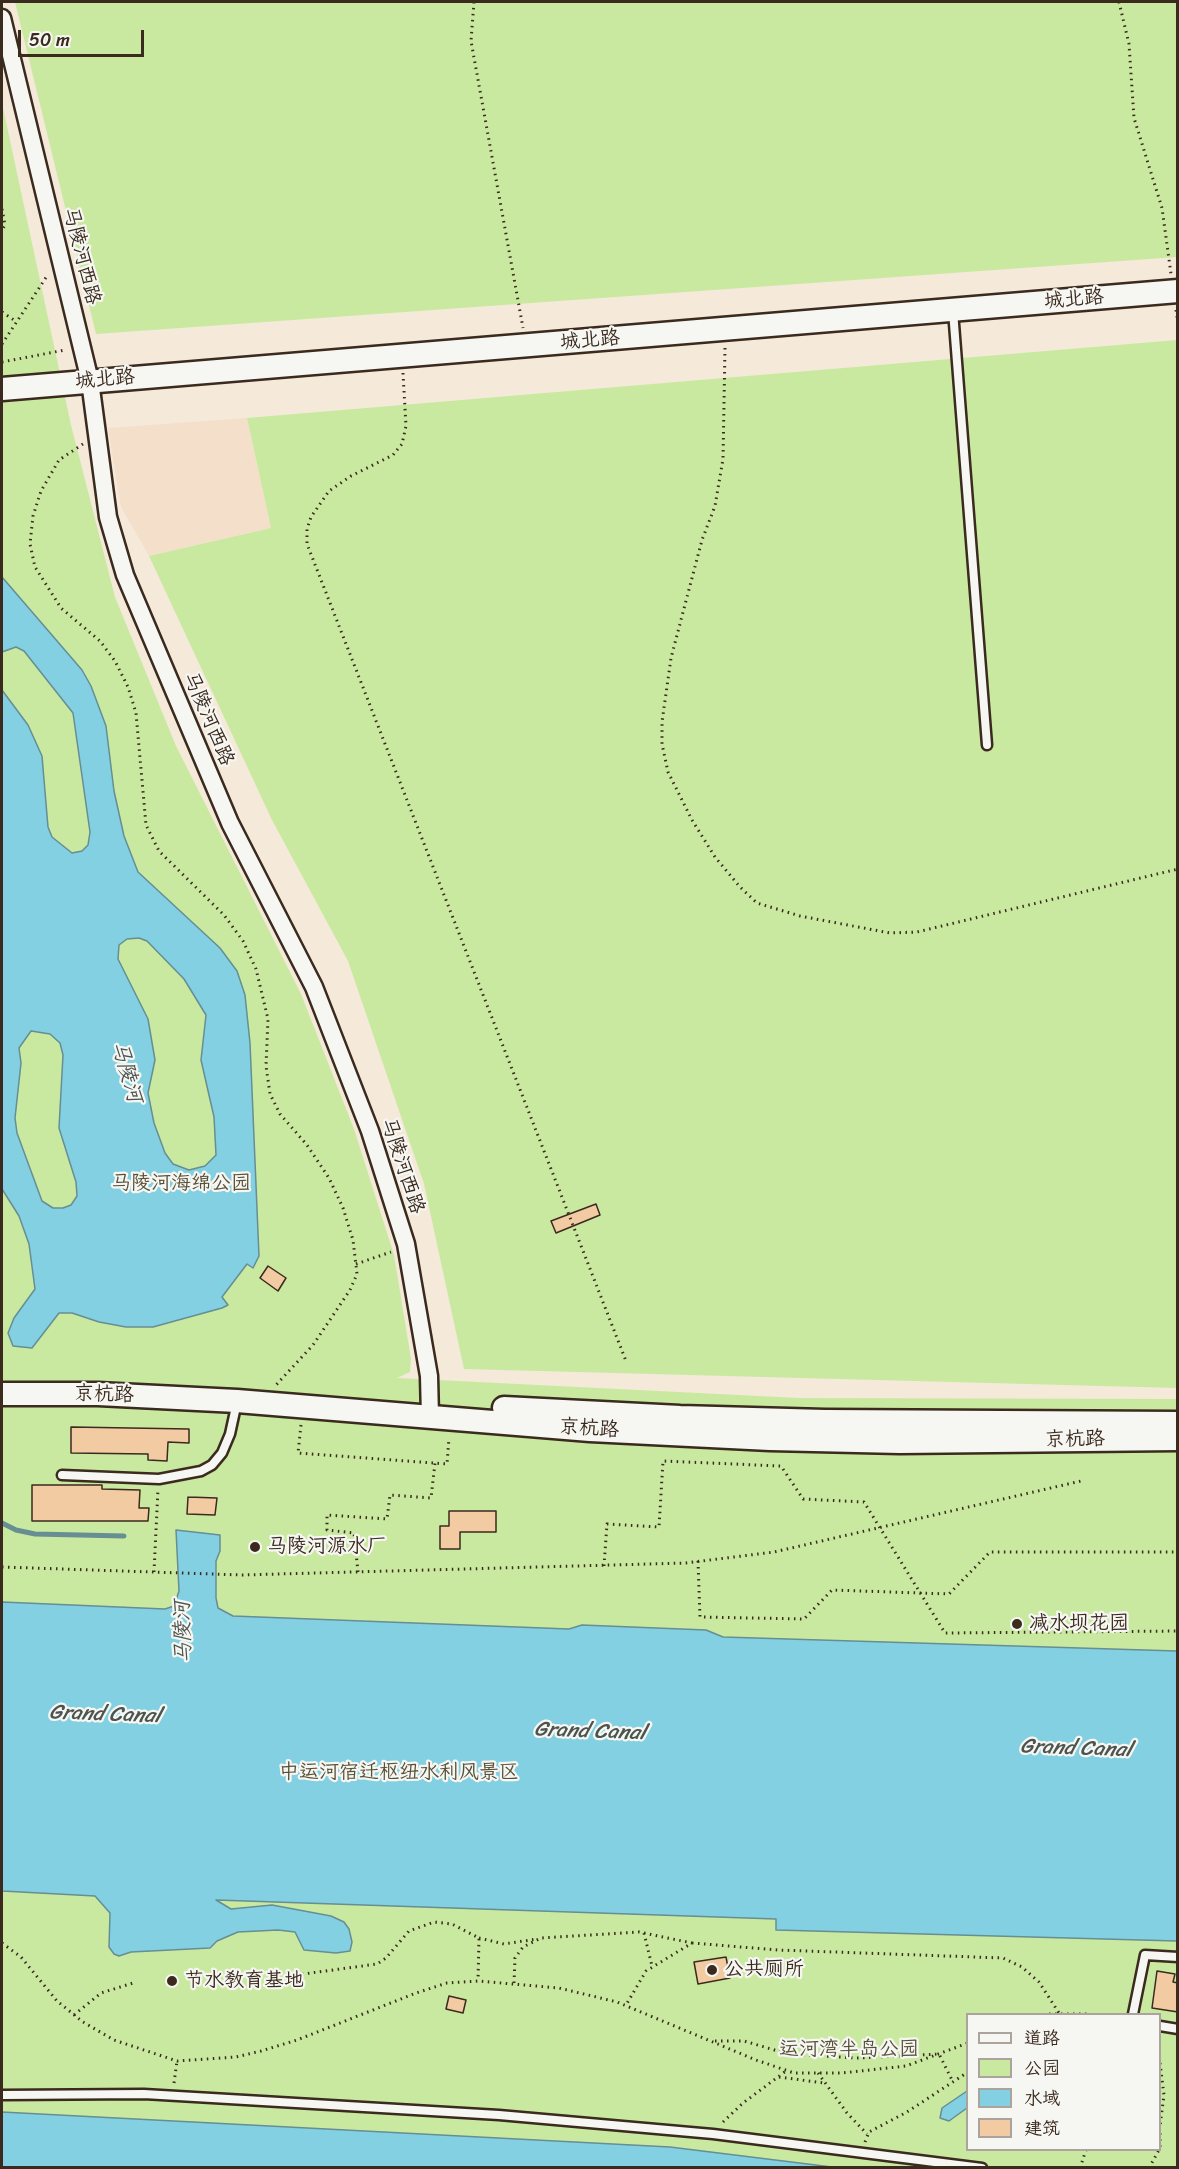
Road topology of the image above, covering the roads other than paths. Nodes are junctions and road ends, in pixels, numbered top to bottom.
1 (2, 18) edge
2 (1176, 291) edge
3 (953, 310) junction
4 (90, 381) junction
5 (2, 389) edge
6 (987, 745) dead end
7 (2, 1382) edge
8 (2, 1394) edge
9 (237, 1401) junction
10 (437, 1413) junction
11 (1178, 1424) edge
12 (1178, 1439) edge
13 (62, 1475) dead end
14 (1178, 1957) edge
15 (1133, 2013) edge
16 (1161, 2026) edge
17 (1178, 2029) edge
18 (2, 2094) edge
19 (982, 2168) edge

1 - 4 street, 马陵河西路
2 - 3 street, 城北路
3 - 4 street, 城北路
3 - 6 lane
4 - 5 street, 城北路
4 - 10 street, 马陵河西路
7 - 10 street, 京杭路
8 - 9 street, 京杭路
9 - 10 street, 京杭路
9 - 13 lane
10 - 11 street, 京杭路
10 - 12 street, 京杭路
14 - 15 lane
16 - 17 lane
18 - 19 lane

